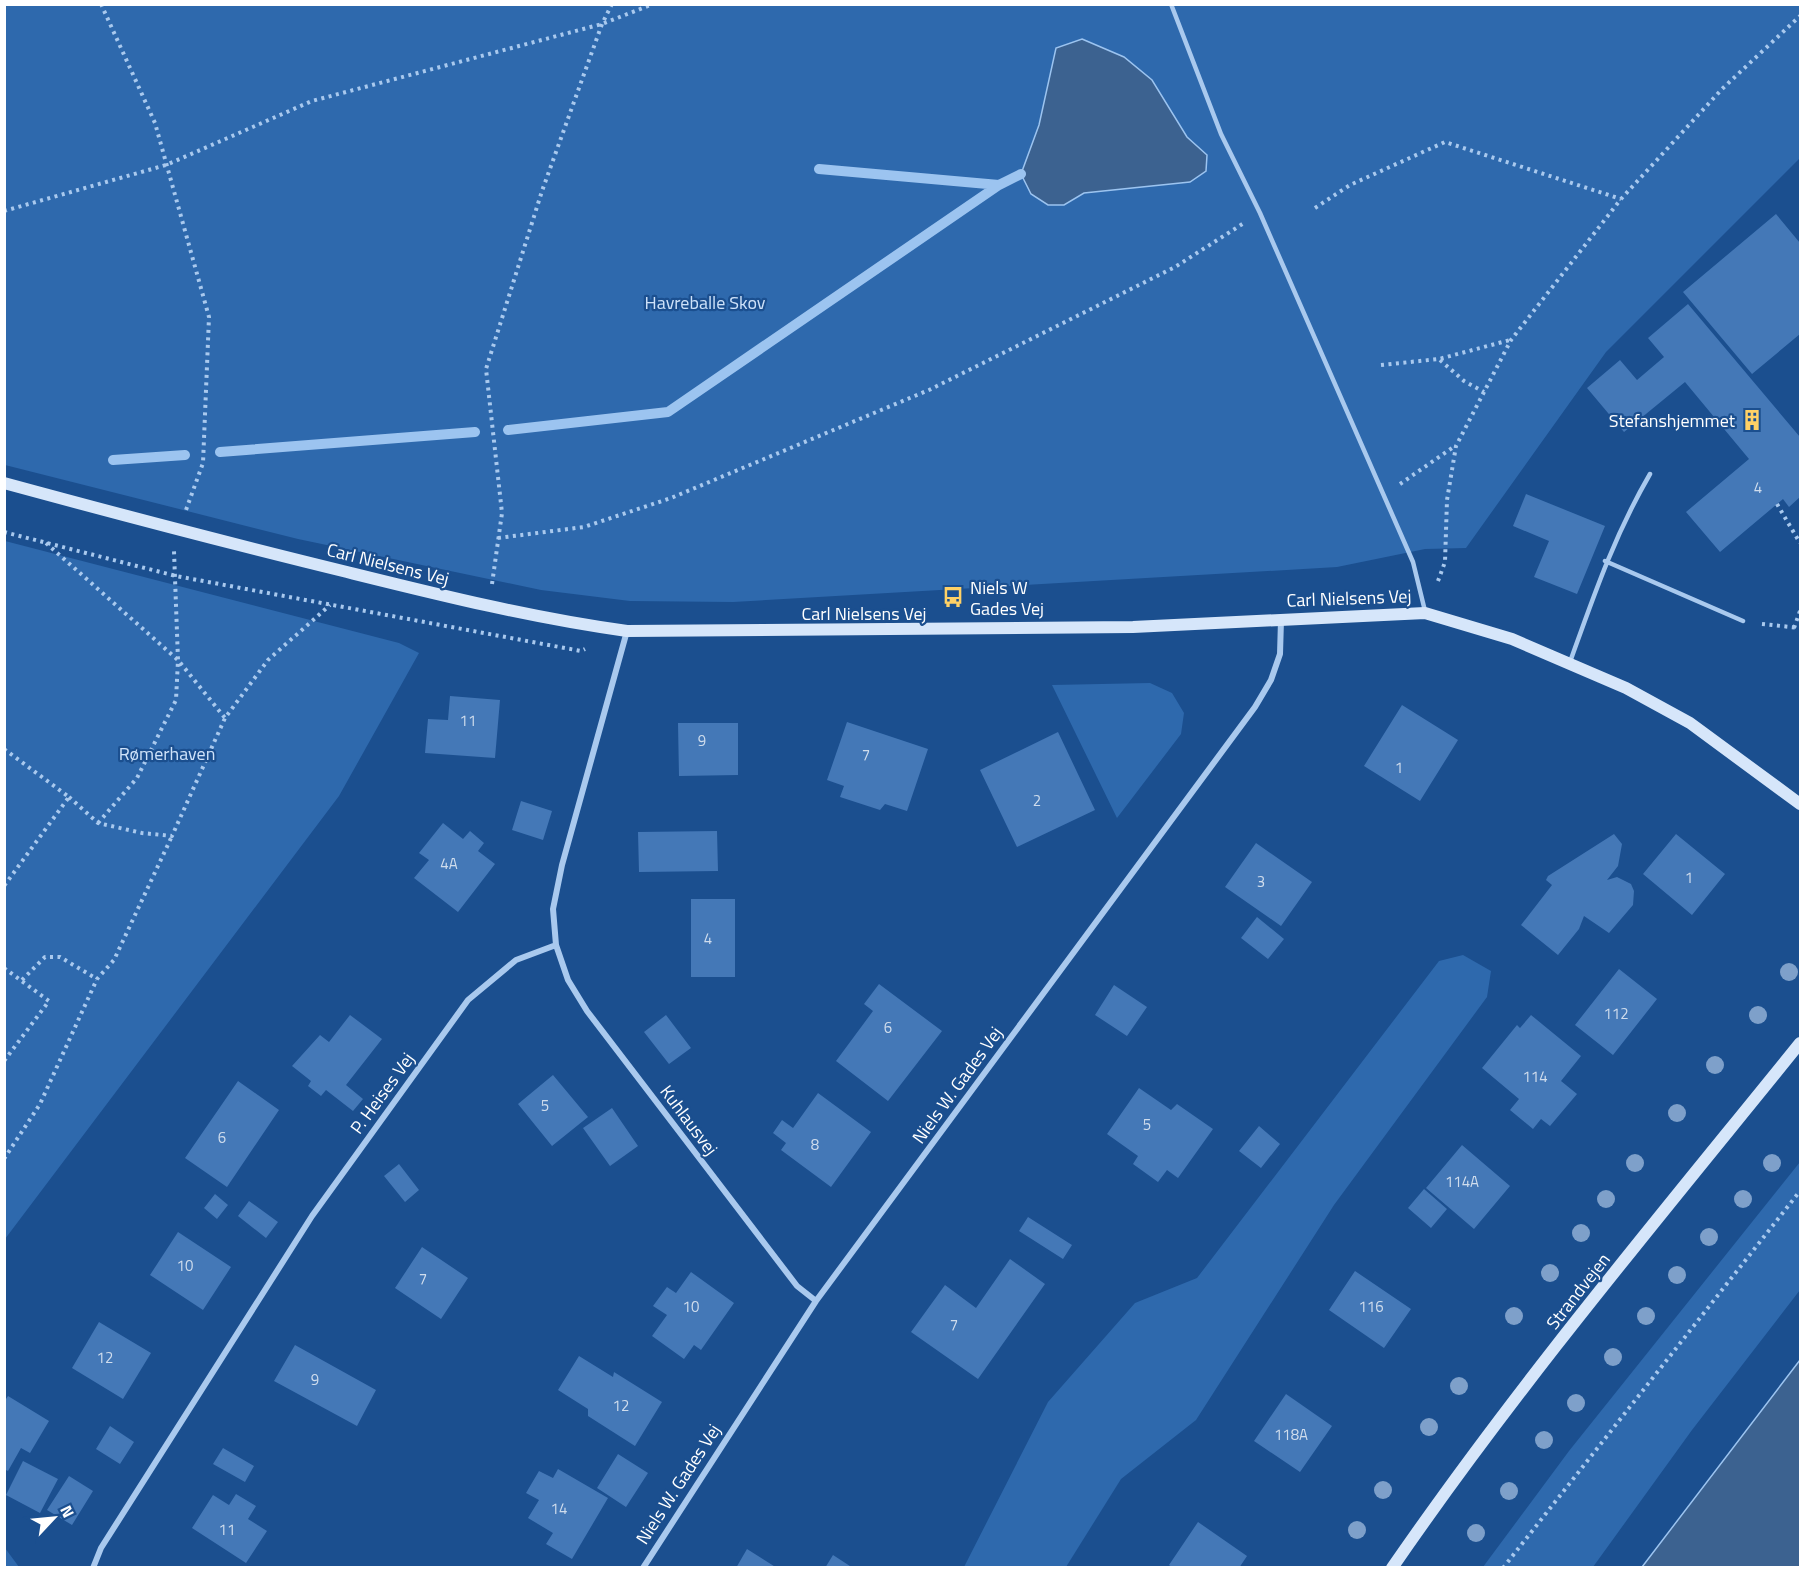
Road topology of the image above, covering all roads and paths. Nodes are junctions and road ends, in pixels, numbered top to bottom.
1 (101, 4) edge
2 (612, 4) edge
3 (653, 4) edge
4 (1171, 4) edge
5 (1800, 16) edge
6 (602, 24) junction
7 (166, 165) junction
8 (1621, 199) junction
9 (1315, 208) dead end
10 (4, 211) edge
11 (1260, 213) junction
12 (1511, 340) junction
13 (1439, 359) junction
14 (1381, 365) dead end
15 (1484, 392) junction
16 (1456, 446) junction
17 (1650, 474) dead end
18 (4, 483) edge
19 (1384, 495) junction
20 (1776, 504) dead end
21 (179, 531) junction
22 (4, 532) edge
23 (498, 538) junction
24 (46, 543) junction
25 (1800, 543) edge
26 (1605, 561) junction
27 (176, 576) junction
28 (330, 605) junction
29 (489, 607) junction
30 (1800, 611) edge
31 (1425, 613) junction
32 (1281, 619) junction
33 (1743, 621) joint
34 (1794, 628) junction
35 (1800, 628) edge
36 (627, 632) junction
37 (590, 647) dead end
38 (178, 660) junction
39 (1570, 662) junction
40 (225, 718) junction
41 (4, 749) edge
42 (69, 797) junction
43 (1800, 804) edge
44 (98, 823) junction
45 (172, 836) junction
46 (4, 886) edge
47 (556, 945) junction
48 (4, 968) edge
49 (97, 979) junction
50 (22, 980) junction
51 (1800, 1043) edge
52 (4, 1061) edge
53 (4, 1160) edge
54 (1800, 1191) edge
55 (816, 1301) junction
56 (93, 1568) edge
57 (643, 1568) edge
58 (1392, 1568) edge
59 (1503, 1568) edge

1 - 7 path
2 - 6 path
3 - 6 path
4 - 11 lane
5 - 8 path
6 - 7 path
6 - 23 path
7 - 10 path
7 - 21 path
8 - 9 path
8 - 12 path
11 - 19 lane
11 - 23 path
12 - 13 path
12 - 15 path
13 - 14 path
13 - 15 path
15 - 16 path
16 - 19 path
16 - 31 path
17 - 26 lane
18 - 21 street, Carl Nielsens Vej
19 - 31 lane
20 - 25 path
21 - 27 path
21 - 29 street, Carl Nielsens Vej
22 - 24 path
23 - 29 path
24 - 27 path
24 - 38 path
26 - 33 lane
26 - 39 lane
27 - 28 path
27 - 38 path
28 - 37 path
28 - 40 path
29 - 36 street, Carl Nielsens Vej
30 - 34 path
31 - 32 street, Carl Nielsens Vej
31 - 39 street, Carl Nielsens Vej
32 - 36 street, Carl Nielsens Vej
32 - 55 street, Niels W. Gades Vej
33 - 34 path
34 - 35 path
36 - 47 street
38 - 40 path
38 - 44 path
39 - 43 street, Carl Nielsens Vej
40 - 45 path
41 - 42 path
42 - 44 path
42 - 46 path
44 - 45 path
45 - 49 path
47 - 55 street, Kuhlausvej
47 - 56 street, P. Heises Vej
48 - 50 path
49 - 50 path
49 - 53 path
50 - 52 path
51 - 58 street, Strandvejen
54 - 59 path
55 - 57 street, Niels W. Gades Vej

